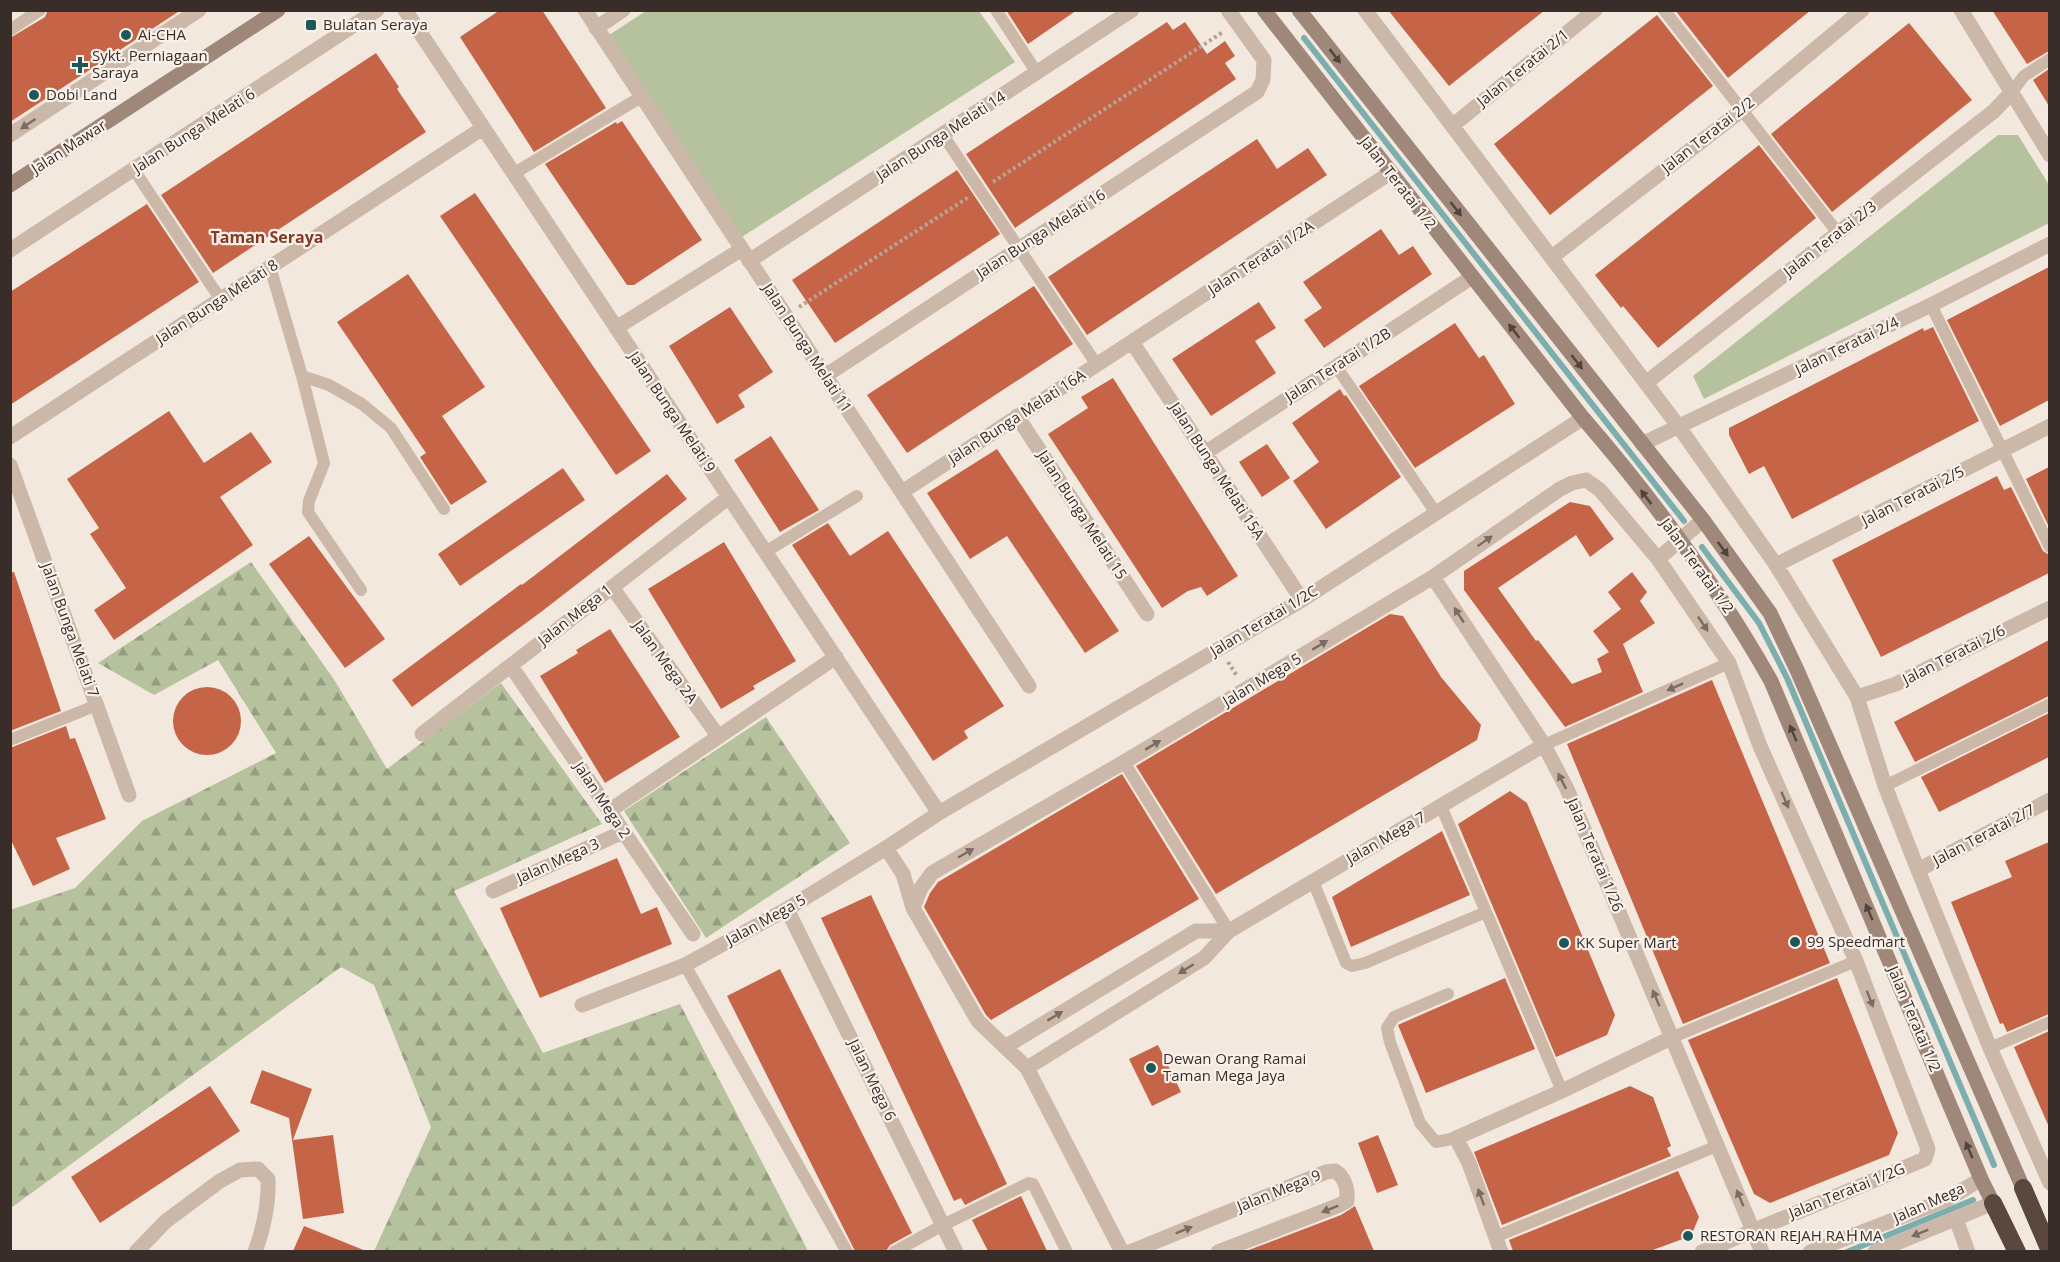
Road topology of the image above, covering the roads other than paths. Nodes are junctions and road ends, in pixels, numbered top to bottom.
1 (40, 10) edge
2 (199, 10) edge
3 (278, 10) edge
4 (377, 10) edge
5 (405, 10) edge
6 (585, 10) edge
7 (623, 10) edge
8 (996, 10) edge
9 (1132, 10) edge
10 (1299, 10) edge
11 (1365, 10) edge
12 (1594, 10) edge
13 (1664, 10) edge
14 (1862, 10) edge
15 (1961, 10) edge
16 (1267, 12) edge
17 (1232, 16) edge
18 (596, 28) junction
19 (10, 30) edge
20 (2049, 59) edge
21 (1037, 73) junction
22 (2011, 93) junction
23 (641, 97) junction
24 (1742, 110) junction
25 (1452, 126) junction
26 (483, 128) junction
27 (10, 135) edge
28 (942, 135) junction
29 (2049, 155) edge
30 (134, 170) junction
31 (1390, 173) junction
32 (513, 174) junction
33 (10, 185) edge
34 (1838, 232) junction
35 (2049, 244) edge
36 (1019, 249) junction
37 (10, 250) edge
38 (746, 255) junction
39 (1552, 257) junction
40 (270, 267) junction
41 (1472, 277) junction
42 (221, 300) junction
43 (1932, 305) junction
44 (616, 328) junction
45 (1132, 342) junction
46 (1097, 365) junction
47 (1336, 366) junction
48 (825, 375) junction
49 (302, 376) junction
50 (1647, 382) junction
51 (1017, 416) junction
52 (1583, 418) junction
53 (2049, 426) edge
54 (1679, 427) junction
55 (10, 437) edge
56 (1642, 444) junction
57 (2002, 451) junction
58 (1205, 453) junction
59 (10, 465) edge
60 (1586, 480) joint
61 (902, 492) junction
62 (857, 496) dead end
63 (729, 497) junction
64 (444, 509) dead end
65 (1436, 513) junction
66 (1703, 520) junction
67 (1679, 541) junction
68 (2049, 547) edge
69 (765, 552) junction
70 (1658, 559) junction
71 (1776, 565) junction
72 (1433, 577) junction
73 (612, 587) junction
74 (361, 590) dead end
75 (1302, 600) junction
76 (2049, 608) edge
77 (1147, 614) dead end
78 (836, 657) junction
79 (1729, 663) junction
80 (511, 666) junction
81 (1029, 686) dead end
82 (1857, 697) junction
83 (2049, 704) edge
84 (97, 705) junction
85 (422, 734) dead end
86 (718, 736) junction
87 (10, 740) edge
88 (1544, 746) junction
89 (1124, 762) junction
90 (1885, 786) junction
91 (129, 795) dead end
92 (2049, 800) edge
93 (1441, 806) junction
94 (609, 811) junction
95 (939, 813) junction
96 (623, 832) junction
97 (886, 848) junction
98 (1918, 870) junction
99 (932, 873) junction
100 (903, 874) junction
101 (1314, 881) junction
102 (493, 891) dead end
103 (913, 908) junction
104 (787, 909) junction
105 (1486, 912) junction
106 (1229, 930) junction
107 (693, 934) dead end
108 (1856, 961) junction
109 (686, 964) junction
110 (1448, 994) dead end
111 (582, 1005) dead end
112 (2049, 1022) edge
113 (1673, 1037) junction
114 (1005, 1047) junction
115 (1990, 1048) junction
116 (1027, 1068) junction
117 (1562, 1092) junction
118 (1456, 1138) junction
119 (1717, 1146) junction
120 (1925, 1159) joint
121 (1981, 1179) junction
122 (2049, 1183) edge
123 (2023, 1188) joint
124 (1994, 1203) junction
125 (1956, 1219) junction
126 (943, 1225) junction
127 (1753, 1230) junction
128 (1498, 1244) edge
129 (136, 1251) edge
130 (255, 1251) edge
131 (847, 1251) edge
132 (894, 1251) edge
133 (956, 1251) edge
134 (1067, 1251) edge
135 (1122, 1251) edge
136 (1130, 1251) edge
137 (1218, 1251) edge
138 (1702, 1251) edge
139 (1762, 1251) edge
140 (1810, 1251) edge
141 (1879, 1251) edge
142 (1968, 1251) edge
143 (2010, 1251) edge
144 (2017, 1251) edge
145 (2049, 1251) edge

1 - 19 lane
2 -> 27 street
3 - 33 main road, Jalan Mawar
4 - 30 street, Jalan Bunga Melati 6
5 - 26 street, Jalan Bunga Melati 9
6 - 18 street, Jalan Bunga Melati 11
7 - 18 street
8 - 21 lane
9 - 21 street, Jalan Bunga Melati 14
10 -> 56 main road, Jalan Teratai 1/2
11 - 25 street
12 - 25 street, Jalan Teratai 2/1
13 - 24 lane
14 - 24 street, Jalan Teratai 2/2
15 - 22 street
16 - 31 main road, Jalan Teratai 1/2
17 - 36 street, Jalan Bunga Melati 16
18 - 23 street, Jalan Bunga Melati 11
20 - 22 lane
21 - 28 street, Jalan Bunga Melati 14
22 - 29 street
22 - 34 street, Jalan Teratai 2/3
23 - 32 lane
23 - 38 street, Jalan Bunga Melati 11
24 - 34 lane
24 - 39 street, Jalan Teratai 2/2
25 - 39 street
26 - 32 street, Jalan Bunga Melati 9
26 - 40 street, Jalan Bunga Melati 8
28 - 36 lane
28 - 38 street, Jalan Bunga Melati 14
30 - 37 street, Jalan Bunga Melati 6
30 - 42 lane
31 - 41 main road, Jalan Teratai 1/2
31 - 45 street, Jalan Teratai 1/2A
32 - 44 street, Jalan Bunga Melati 9
34 - 50 street, Jalan Teratai 2/3
35 - 43 street, Jalan Teratai 2/4
36 - 46 lane
36 - 48 street, Jalan Bunga Melati 16
38 - 44 street, Jalan Bunga Melati 14
38 - 48 street, Jalan Bunga Melati 11
39 - 50 street
40 - 42 street, Jalan Bunga Melati 8
40 - 49 lane
41 - 47 street, Jalan Teratai 1/2B
52 -> 41 main road, Jalan Teratai 1/2
42 - 55 street, Jalan Bunga Melati 8
43 - 54 street, Jalan Teratai 2/4
43 - 57 lane
44 - 63 street, Jalan Bunga Melati 9
45 - 46 street, Jalan Bunga Melati 16A
45 - 58 street, Jalan Bunga Melati 15A
46 - 51 street, Jalan Bunga Melati 16A
47 - 58 street, Jalan Teratai 1/2B
47 - 65 lane
48 - 61 street, Jalan Bunga Melati 11
49 - 64 lane
49 - 74 lane
50 - 54 street
51 - 61 street, Jalan Bunga Melati 16A
51 - 77 street, Jalan Bunga Melati 15
52 - 65 street, Jalan Teratai 1/2C
67 -> 52 main road, Jalan Teratai 1/2
53 - 57 street, Jalan Teratai 2/5
54 - 56 street, Jalan Teratai 2/4
54 - 71 street
56 - 66 main road, Jalan Teratai 1/2
57 - 68 lane
57 - 71 street, Jalan Teratai 2/5
58 - 75 street, Jalan Bunga Melati 15A
59 - 84 street, Jalan Bunga Melati 7
60 - 70 street, Jalan Teratai 1/2
72 -> 60 street, Jalan Mega 5
61 - 81 street, Jalan Bunga Melati 11
62 - 69 lane
63 - 69 street, Jalan Bunga Melati 9
63 - 73 street, Jalan Mega 1
65 - 75 street, Jalan Teratai 1/2C
66 - 67 street
66 -> 123 main road, Jalan Teratai 1/2
67 - 70 street
121 -> 67 main road, Jalan Teratai 1/2
69 - 78 street, Jalan Bunga Melati 9
70 -> 79 street, Jalan Teratai 1/2
71 - 82 street
88 -> 72 street, Jalan Teratai 1/26
89 -> 72 street, Jalan Mega 5
73 - 80 street, Jalan Mega 1
73 - 86 street, Jalan Mega 2A
75 - 95 street, Jalan Teratai 1/2C
76 - 82 street, Jalan Teratai 2/6
78 - 86 street
78 - 95 street, Jalan Bunga Melati 9
79 -> 88 lane
79 -> 108 street, Jalan Teratai 1/2
80 - 85 street, Jalan Mega 1
80 - 94 street, Jalan Mega 2
82 - 90 street
83 - 90 lane
84 - 87 lane
84 - 91 street, Jalan Bunga Melati 7
86 - 94 street
88 - 93 street, Jalan Mega 7
113 -> 88 street, Jalan Teratai 1/26
99 -> 89 street, Jalan Mega 5
89 - 106 lane
90 - 98 street
92 - 98 street, Jalan Teratai 2/7
93 - 101 street, Jalan Mega 7
93 - 105 lane
94 - 96 street, Jalan Mega 2
95 - 97 street, Jalan Mega 5
96 - 102 street, Jalan Mega 3
96 - 107 street, Jalan Mega 2
97 - 100 street
97 - 104 street, Jalan Mega 5
98 - 115 street
99 - 100 street, Jalan Mega 5
99 - 103 street, Jalan Mega 5
100 - 103 street
101 - 105 lane
101 - 106 street, Jalan Mega 7
103 - 114 street
104 - 109 street, Jalan Mega 5
104 - 126 street, Jalan Mega 6
105 - 117 lane
114 -> 106 street, Jalan Mega 7
106 -> 116 street, Jalan Mega 7
108 - 113 lane
108 -> 120 street, Jalan Teratai 1/2
109 - 111 street, Jalan Mega 5
109 - 131 lane
110 - 118 lane
112 - 115 lane
113 - 117 street
113 - 119 street, Jalan Teratai 1/26
114 - 116 street
115 - 122 street
116 - 135 street
117 - 118 street
128 -> 118 street
127 -> 119 street, Jalan Teratai 1/26
119 - 128 lane
120 - 127 street, Jalan Teratai 1/2G
121 - 124 main road, Jalan Teratai 1/2
121 - 140 street, Jalan Mega
123 - 145 highway
124 - 125 street, Jalan Mega
124 - 143 street
124 - 144 highway
125 -> 141 street, Jalan Mega
125 - 142 street
126 - 132 lane
126 - 133 street, Jalan Mega 6
126 - 134 lane
127 - 138 street, Jalan Teratai 1/2G
127 - 139 street, Jalan Teratai 1/26
129 - 130 street
136 -> 137 street, Jalan Mega 9

